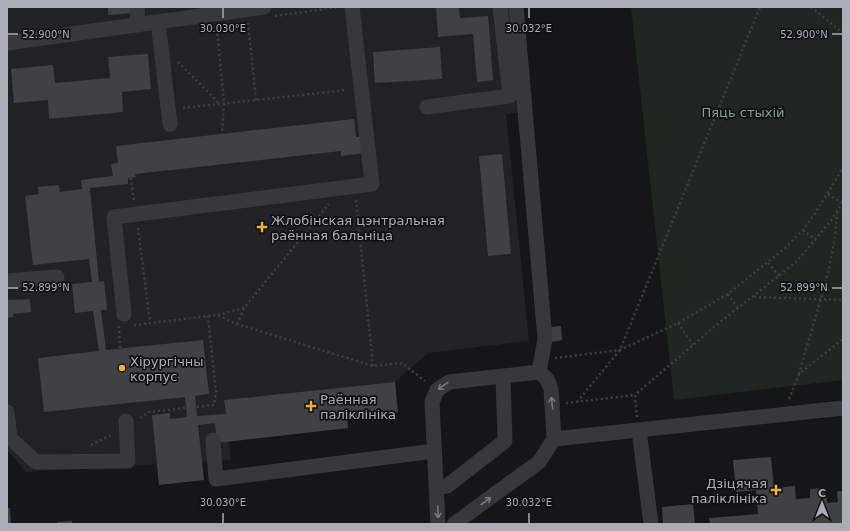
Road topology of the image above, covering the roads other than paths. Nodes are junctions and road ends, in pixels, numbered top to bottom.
1 (137, 7) edge
2 (264, 7) edge
3 (352, 7) edge
4 (500, 7) edge
5 (516, 7) edge
6 (158, 22) junction
7 (138, 25) junction
8 (7, 43) edge
9 (427, 107) dead end
10 (169, 117) road end
11 (57, 278) dead end
12 (7, 281) edge
13 (127, 322) road end
14 (540, 366) junction
15 (503, 376) junction
16 (843, 408) edge
17 (7, 412) edge
18 (126, 421) dead end
19 (639, 430) junction
20 (213, 440) dead end
21 (554, 440) junction
22 (434, 451) junction
23 (437, 488) junction
24 (438, 524) edge
25 (454, 524) edge
26 (651, 524) edge

1 - 7 lane
2 - 6 lane
3 - 13 lane
4 - 9 lane
5 - 14 lane
6 - 7 lane
6 - 10 lane
7 - 8 lane
11 - 12 lane
14 - 15 lane
21 -> 14 lane
15 -> 22 lane
15 - 23 lane
16 - 19 lane
17 - 18 lane
19 - 21 lane
19 - 26 lane
20 - 22 lane
25 -> 21 lane
22 - 23 lane
23 -> 24 lane

